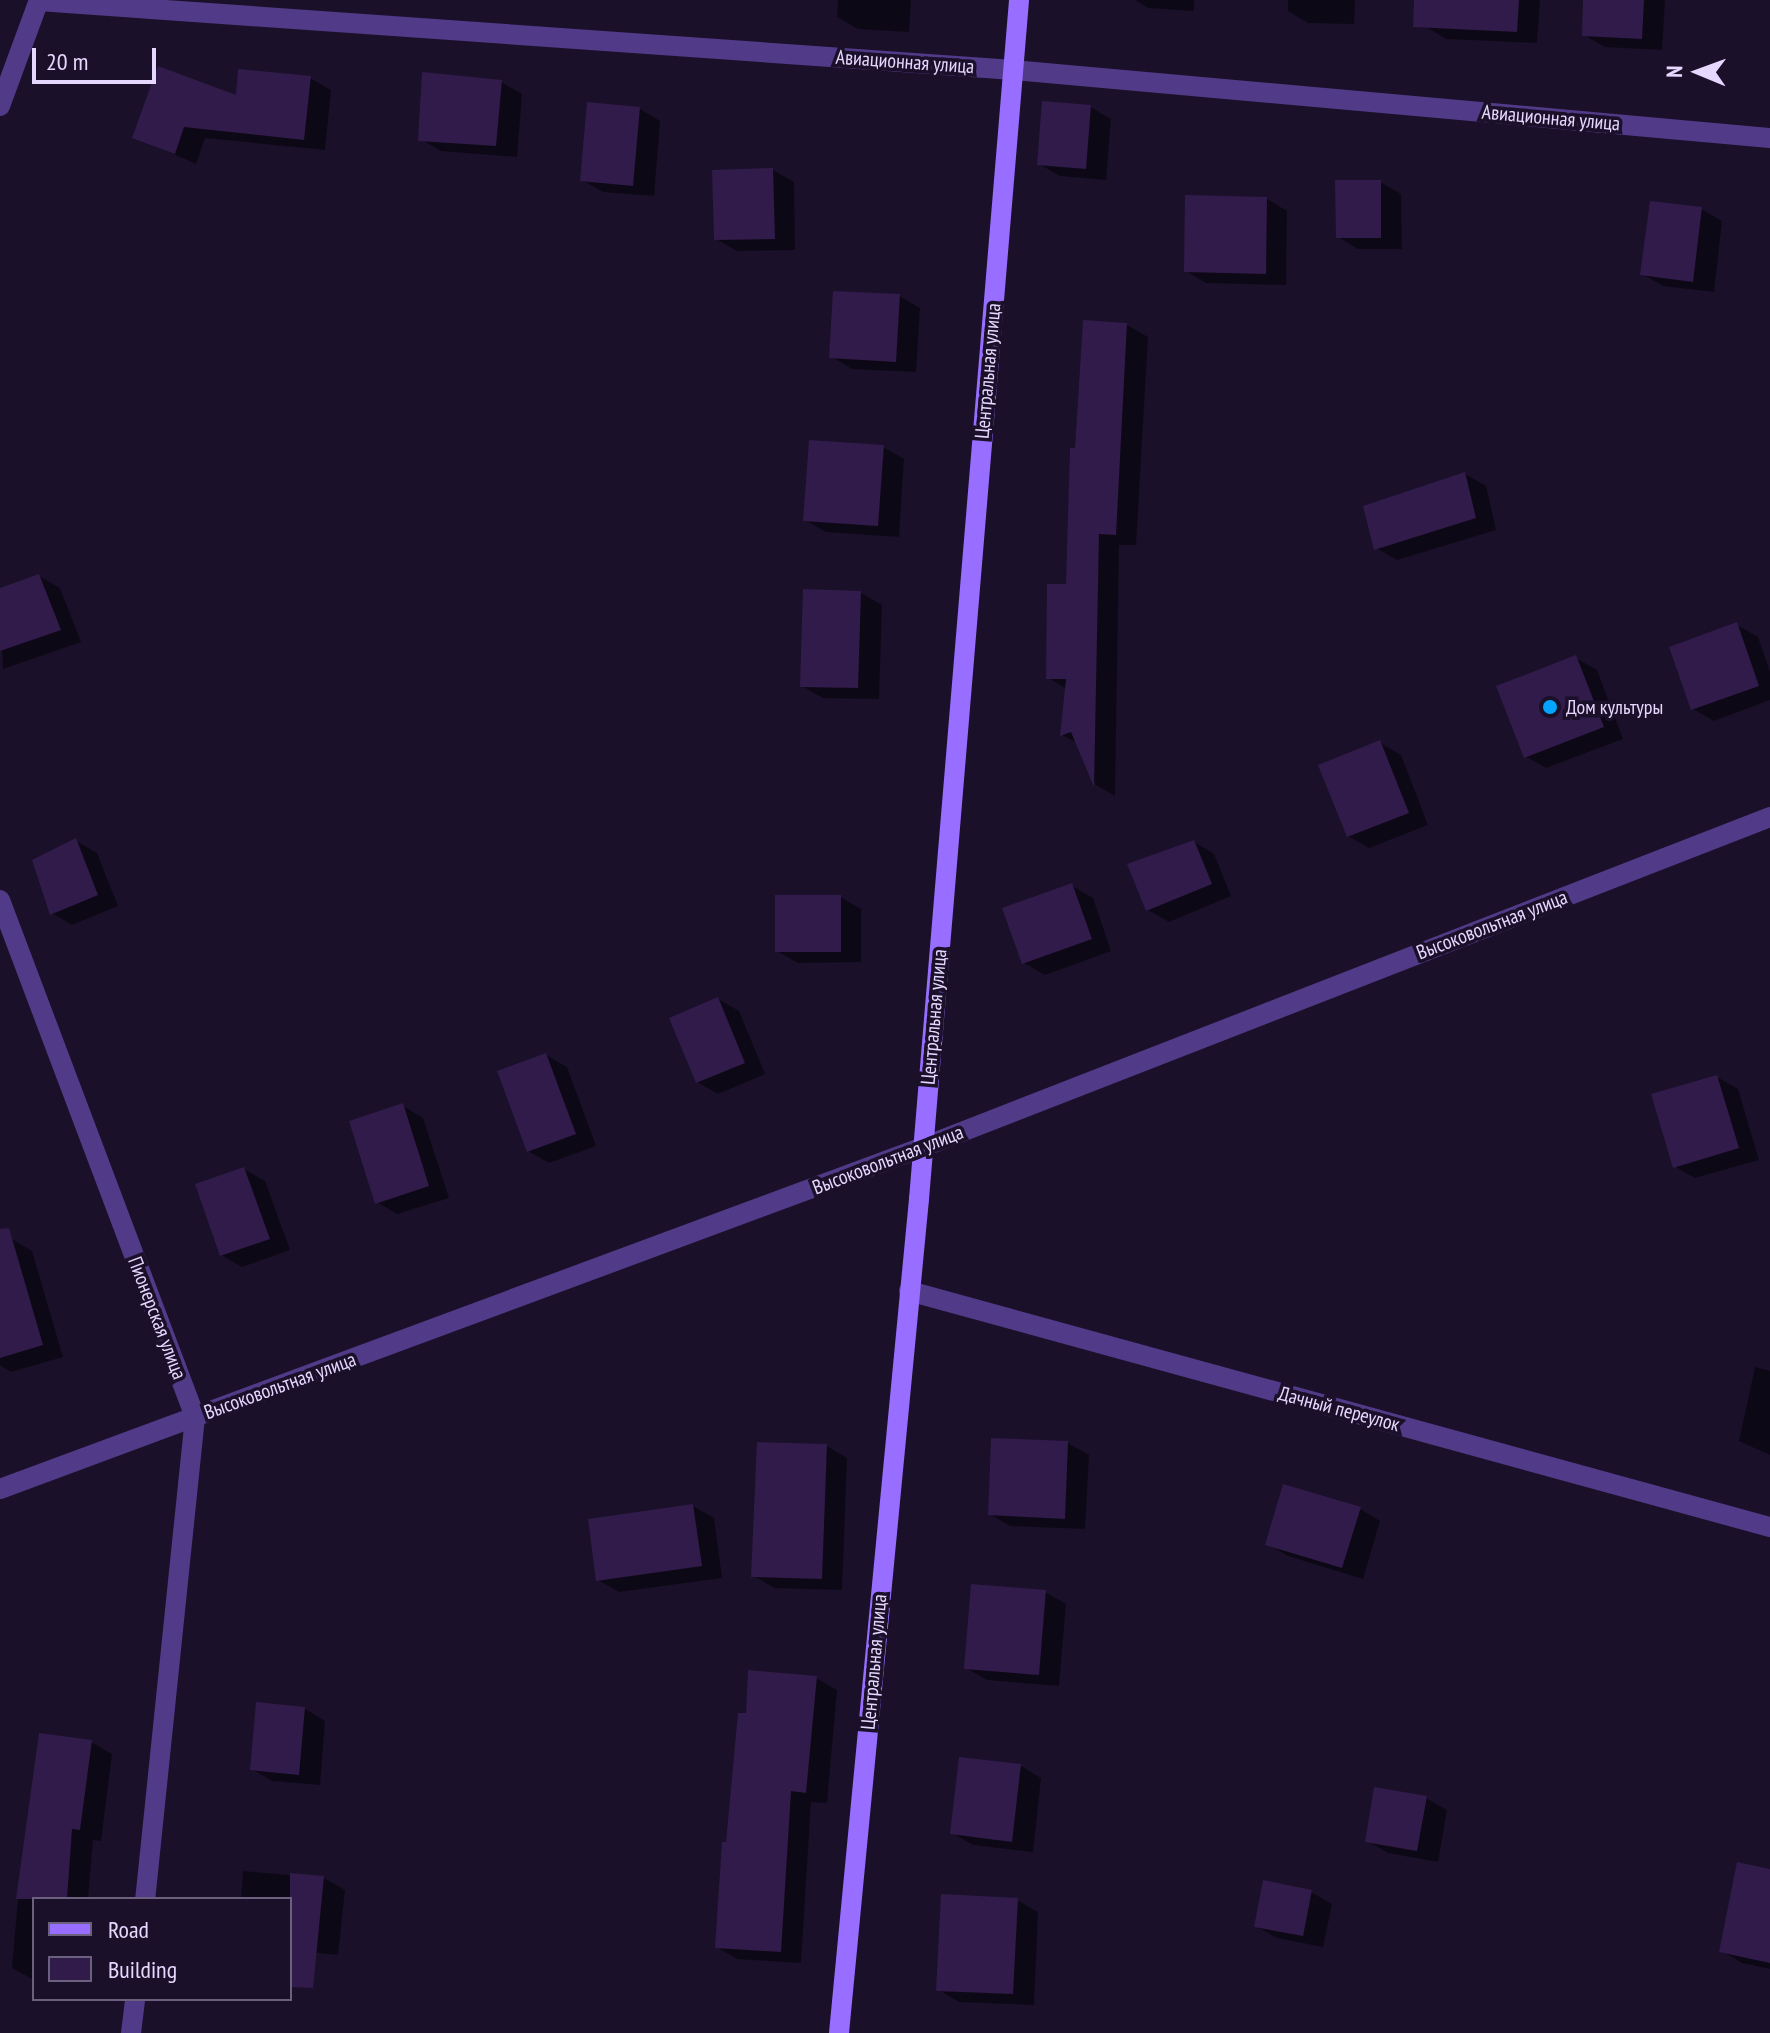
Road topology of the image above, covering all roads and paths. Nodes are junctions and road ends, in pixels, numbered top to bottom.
1 (1019, 0) edge
2 (39, 1) edge
3 (1014, 70) junction
4 (0, 106) edge
5 (1770, 138) edge
6 (1770, 817) edge
7 (0, 900) edge
8 (923, 1147) junction
9 (909, 1291) junction
10 (195, 1417) junction
11 (0, 1489) edge
12 (1770, 1527) edge
13 (145, 1897) edge
14 (135, 2001) edge
15 (131, 2033) edge
16 (839, 2033) edge

1 - 3 street, Центральная улица
2 - 3 street, Авиационная улица
2 - 4 street
3 - 5 street, Авиационная улица
3 - 8 street, Центральная улица
6 - 8 street, Высоковольтная улица
7 - 10 street, Пионерская улица
8 - 9 street, Центральная улица
8 - 10 street, Высоковольтная улица
9 - 12 street, Дачный переулок
9 - 16 street, Центральная улица
10 - 11 street, Высоковольтная улица
10 - 13 street, Пионерская улица
14 - 15 street

